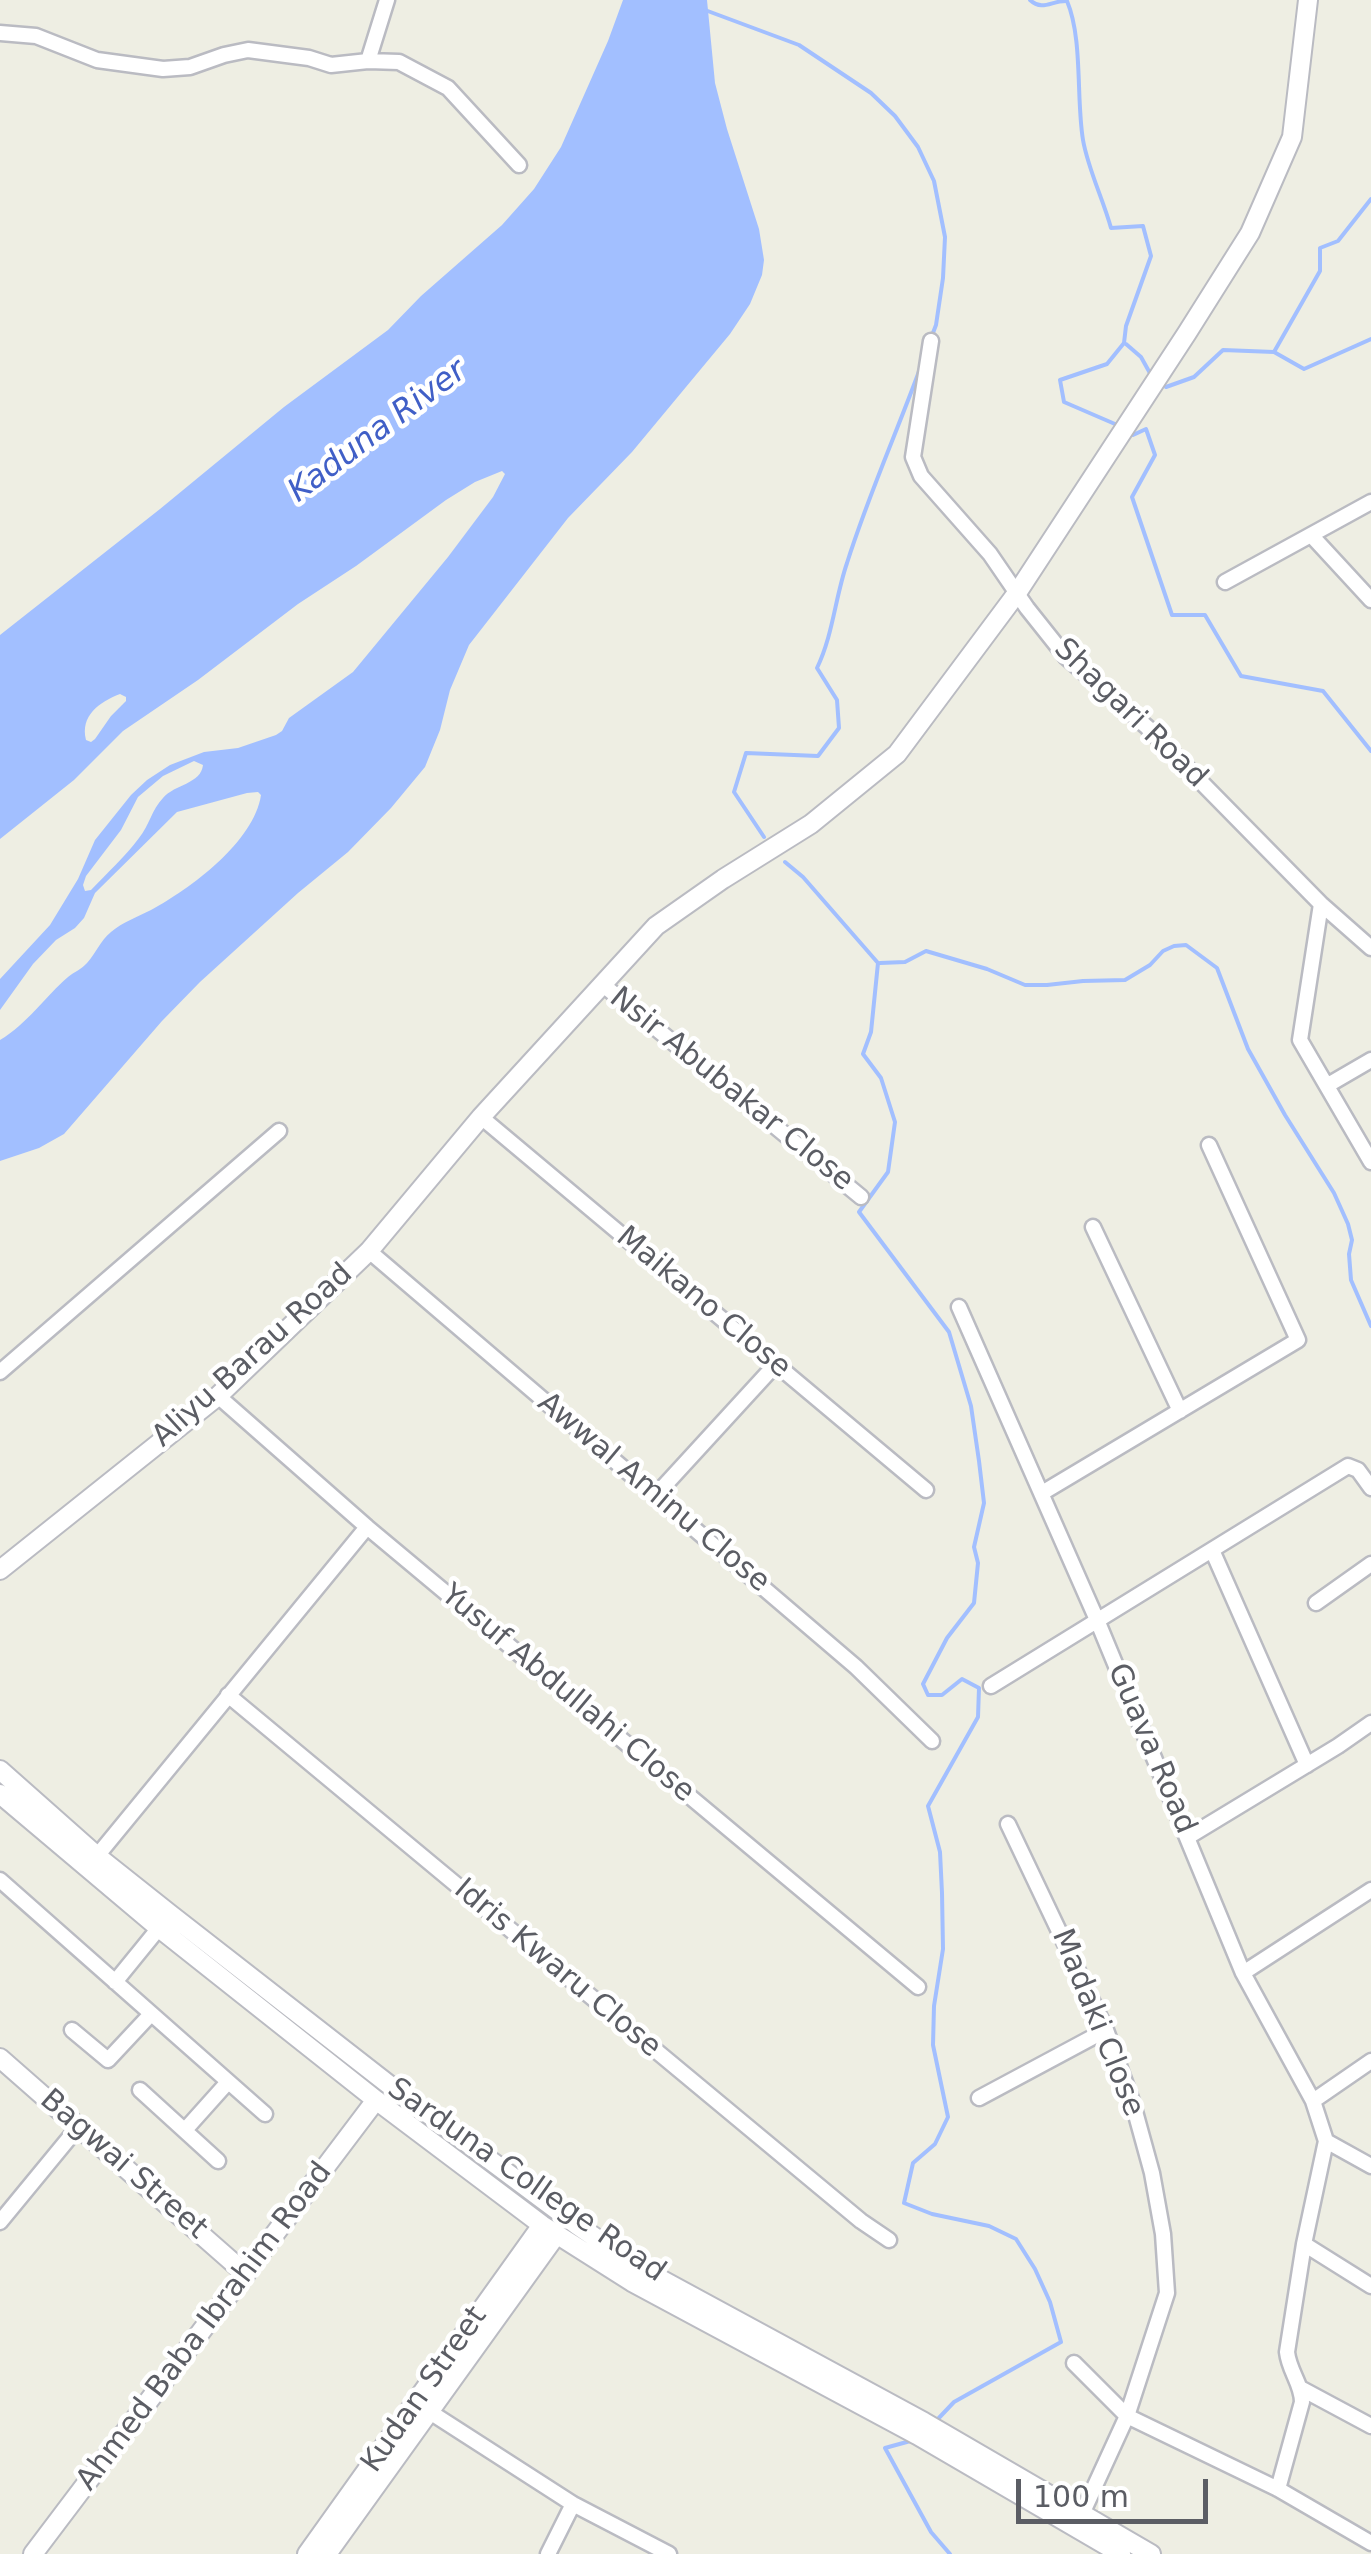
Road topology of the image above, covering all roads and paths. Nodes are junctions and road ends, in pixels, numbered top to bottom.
1 (386, 0) edge
2 (1308, 0) edge
3 (0, 33) edge
4 (368, 61) junction
5 (519, 165) dead end
6 (930, 341) dead end
7 (1371, 502) edge
8 (1311, 535) junction
9 (1225, 582) dead end
10 (1016, 593) junction
11 (1371, 600) edge
12 (1321, 904) junction
13 (1371, 948) edge
14 (602, 984) junction
15 (1371, 1060) edge
16 (1328, 1085) junction
17 (481, 1117) junction
18 (279, 1131) dead end
19 (1209, 1145) dead end
20 (1371, 1162) edge
21 (860, 1197) dead end
22 (1093, 1227) dead end
23 (369, 1251) junction
24 (959, 1307) dead end
25 (776, 1364) junction
26 (0, 1372) edge
27 (218, 1396) junction
28 (1180, 1411) junction
29 (1371, 1488) edge
30 (926, 1490) dead end
31 (1042, 1493) junction
32 (655, 1496) junction
33 (366, 1527) junction
34 (1212, 1550) junction
35 (1371, 1564) edge
36 (0, 1570) edge
37 (1316, 1603) dead end
38 (1097, 1620) junction
39 (991, 1686) dead end
40 (228, 1695) junction
41 (1371, 1723) edge
42 (932, 1741) dead end
43 (1307, 1764) junction
44 (0, 1770) edge
45 (0, 1794) edge
46 (1008, 1824) dead end
47 (1188, 1838) junction
48 (97, 1856) junction
49 (0, 1880) edge
50 (1371, 1890) edge
51 (165, 1921) junction
52 (1243, 1973) junction
53 (115, 1982) junction
54 (918, 1987) dead end
55 (151, 2014) junction
56 (72, 2030) dead end
57 (1106, 2030) junction
58 (0, 2058) edge
59 (1371, 2061) edge
60 (228, 2082) junction
61 (140, 2090) dead end
62 (979, 2098) dead end
63 (376, 2100) junction
64 (1313, 2101) junction
65 (265, 2114) dead end
66 (79, 2126) junction
67 (186, 2130) junction
68 (1326, 2141) junction
69 (218, 2161) dead end
70 (1371, 2166) edge
71 (0, 2222) edge
72 (550, 2229) junction
73 (890, 2240) dead end
74 (1304, 2244) junction
75 (246, 2274) junction
76 (1371, 2286) edge
77 (1074, 2363) dead end
78 (1302, 2389) junction
79 (430, 2412) junction
80 (1127, 2416) junction
81 (1371, 2426) edge
82 (920, 2428) junction
83 (941, 2440) junction
84 (1278, 2489) junction
85 (573, 2504) junction
86 (1082, 2514) junction
87 (1371, 2543) edge
88 (33, 2554) edge
89 (307, 2554) edge
90 (327, 2554) edge
91 (548, 2554) edge
92 (669, 2554) edge
93 (1121, 2554) edge
94 (1151, 2554) edge

1 - 4 street
2 - 10 street, Aliyu Barau Road
3 - 4 street
4 - 5 street
6 - 10 street, Shagari Road
7 - 8 street
8 - 9 street
8 - 11 street
10 - 12 street, Shagari Road
10 - 14 street, Aliyu Barau Road
12 - 13 street, Shagari Road
12 - 16 street
14 - 17 street, Aliyu Barau Road
14 - 21 street, Nsir Abubakar Close
15 - 16 street
16 - 20 street
17 - 23 street, Aliyu Barau Road
17 - 25 street, Maikano Close
18 - 26 street
19 - 28 street
22 - 28 street
23 - 27 street, Aliyu Barau Road
23 - 32 street, Awwal Aminu Close
24 - 31 street, Guava Road
25 - 30 street, Maikano Close
25 - 32 street
27 - 33 street, Yusuf Abdullahi Close
27 - 36 street, Aliyu Barau Road
28 - 31 street
29 - 34 street
31 - 38 street, Guava Road
32 - 42 street, Awwal Aminu Close
33 - 40 street
33 - 54 street, Yusuf Abdullahi Close
34 - 38 street
34 - 43 street
35 - 37 street
38 - 39 street
38 - 47 street, Guava Road
40 - 48 street
40 - 73 street, Idris Kwaru Close
41 - 43 street
43 - 47 street
44 - 48 street, Sarduna College Road
45 - 51 street, Sarduna College Road
46 - 57 street, Madaki Close
47 - 52 street, Guava Road
48 - 51 street, Sarduna College Road
49 - 53 street
50 - 52 street
51 - 53 street
51 - 63 street, Sarduna College Road
51 - 82 street, Sarduna College Road
52 - 64 street, Guava Road
53 - 55 street
55 - 56 street
55 - 60 street
57 - 62 street
57 - 80 street, Madaki Close
58 - 66 street, Bagwai Street
59 - 64 street
60 - 65 street
60 - 67 street
61 - 67 street
63 - 72 street, Sarduna College Road
63 - 75 street, Ahmed Baba Ibrahim Road
64 - 68 street, Guava Road
66 - 71 street
66 - 75 street, Bagwai Street
67 - 69 street
68 - 70 street
68 - 74 street
72 - 79 street
72 - 82 street, Sarduna College Road
72 - 89 street, Kudan Street
74 - 76 street
74 - 78 street
75 - 88 street, Ahmed Baba Ibrahim Road
77 - 80 street
78 - 81 street
78 - 84 street
79 - 85 street
79 - 90 street
80 - 84 street
80 - 86 street, Madaki Close
82 - 83 street, Sarduna College Road
83 - 86 street, Sarduna College Road
83 - 93 street, Sarduna College Road
84 - 87 street
85 - 91 street
85 - 92 street
86 - 94 street, Sarduna College Road

